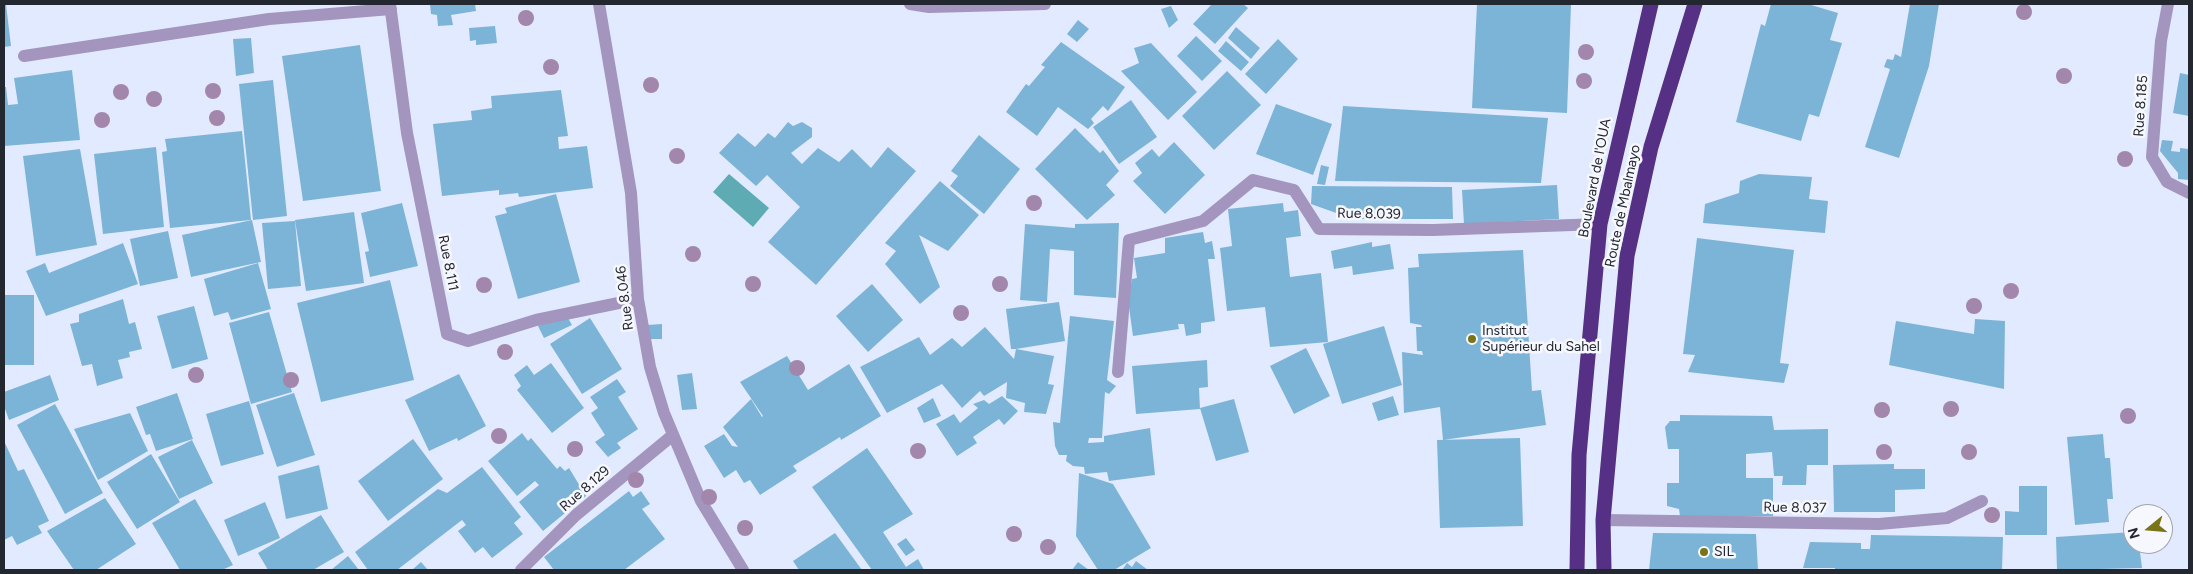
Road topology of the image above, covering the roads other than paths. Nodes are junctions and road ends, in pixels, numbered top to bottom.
1 (599, 4) edge
2 (910, 4) edge
3 (1045, 4) edge
4 (1651, 4) edge
5 (1695, 4) edge
6 (2168, 4) edge
7 (1026, 5) edge
8 (391, 6) edge
9 (24, 56) dead end
10 (2189, 193) edge
11 (1600, 224) junction
12 (638, 299) junction
13 (1118, 372) dead end
14 (673, 435) junction
15 (1982, 501) dead end
16 (1603, 520) junction
17 (520, 570) edge
18 (743, 570) edge
19 (1577, 570) edge
20 (1604, 570) edge

1 - 12 street, Rue 8.046
2 - 7 street
3 - 7 street
4 - 11 highway, Boulevard de l'OUA
5 - 16 highway, Route de Mbalmayo
6 - 10 street, Rue 8.185
8 - 9 street
8 - 12 street, Rue 8.111
11 - 13 street, Rue 8.039
11 - 19 highway, Boulevard de l'OUA
12 - 14 street, Rue 8.046
14 - 17 street, Rue 8.129
14 - 18 street, Rue 8.046
15 - 16 street, Rue 8.037
16 - 20 highway, Route de Mbalmayo

